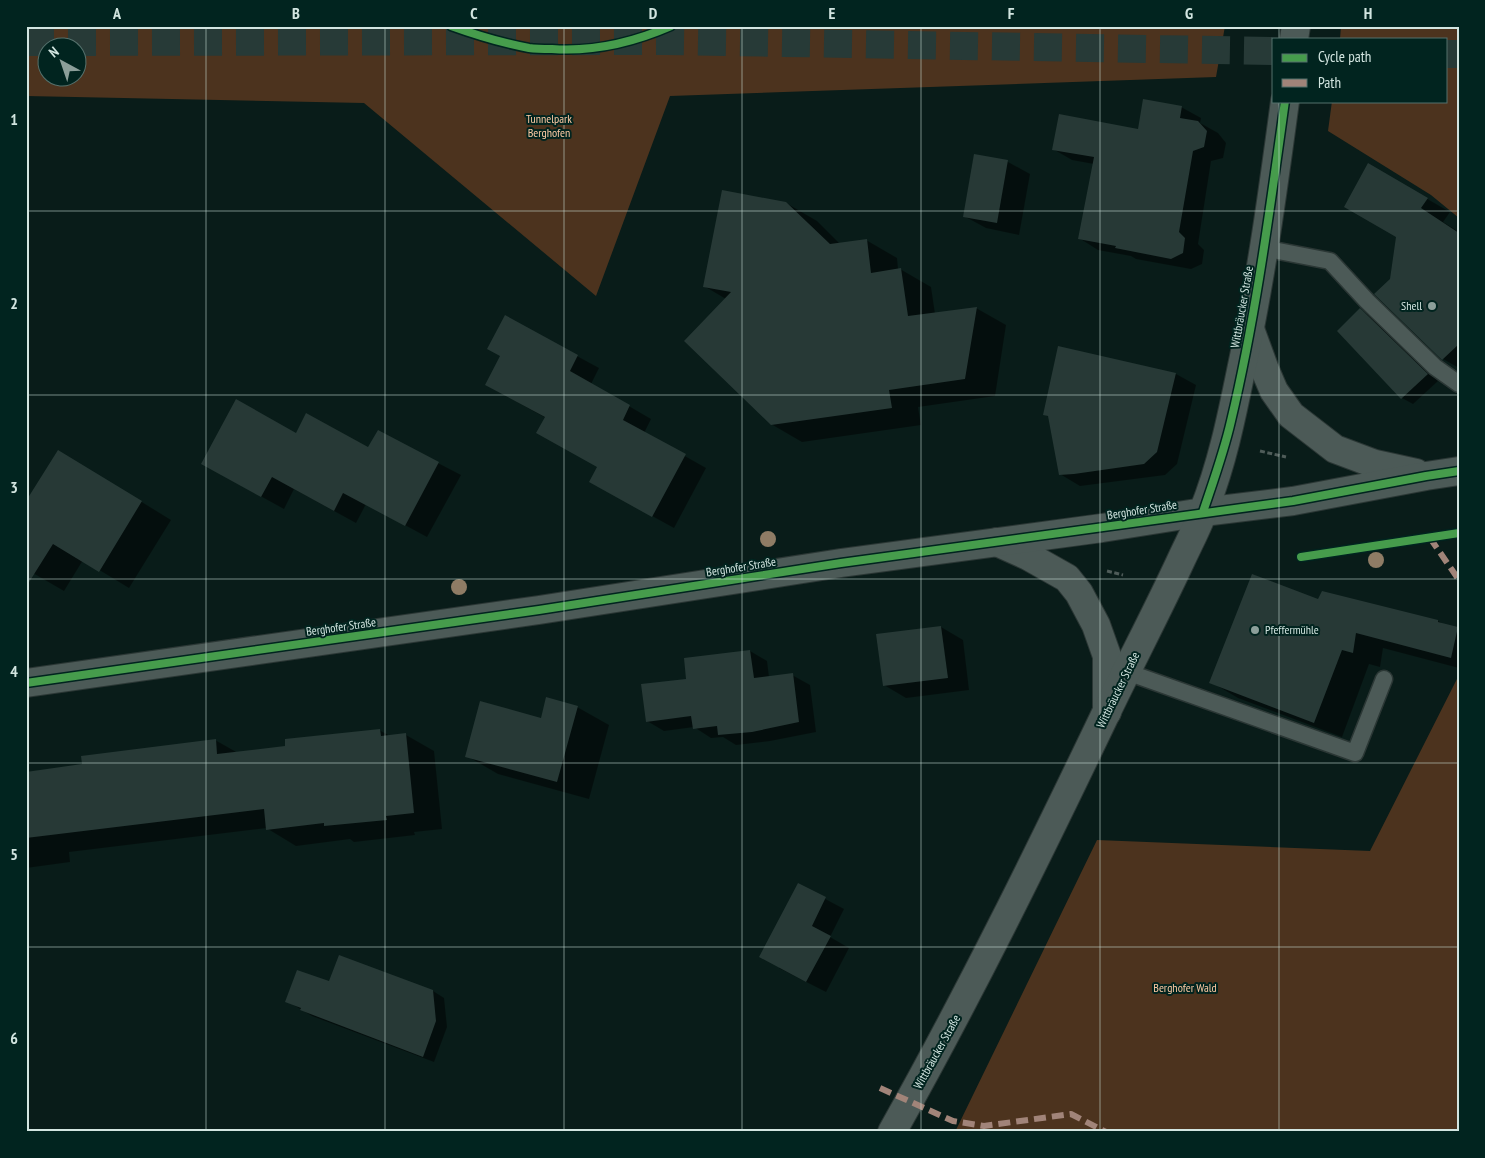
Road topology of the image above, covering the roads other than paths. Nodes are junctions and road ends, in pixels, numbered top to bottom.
1 (1285, 102) edge
2 (1264, 248) junction
3 (1250, 329) junction
4 (1459, 384) edge
5 (1459, 471) edge
6 (1426, 476) junction
7 (1203, 512) junction
8 (995, 542) junction
9 (1127, 672) junction
10 (1384, 679) dead end
11 (26, 683) edge
12 (1107, 712) junction
13 (892, 1132) edge

1 - 2 main road, Wittbräucker Straße
2 - 3 main road, Wittbräucker Straße
2 - 4 lane
3 - 6 main road
3 - 7 main road, Wittbräucker Straße
5 - 6 main road, Berghofer Straße
6 - 7 main road, Berghofer Straße
7 - 8 main road, Berghofer Straße
7 - 9 main road, Wittbräucker Straße
8 - 11 main road, Berghofer Straße
8 - 12 main road
9 - 10 lane
9 - 12 main road, Wittbräucker Straße
12 - 13 main road, Wittbräucker Straße

